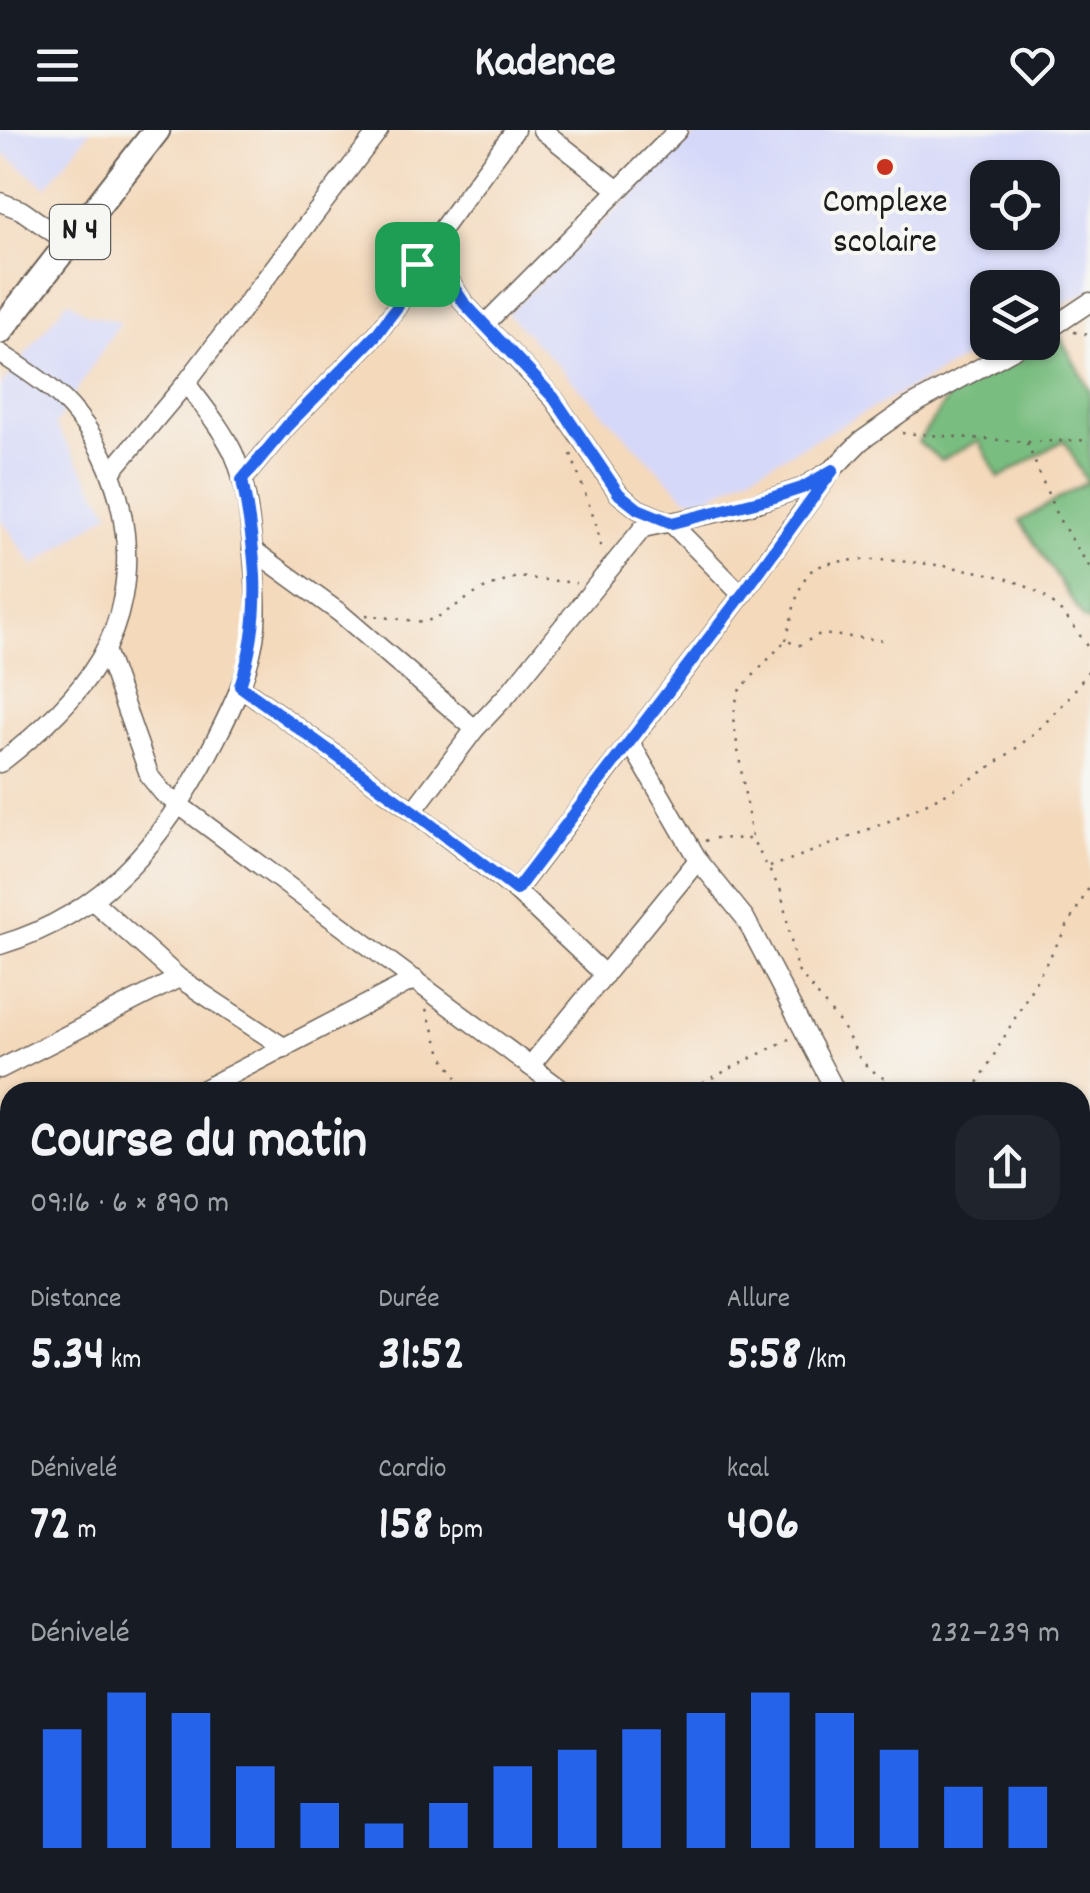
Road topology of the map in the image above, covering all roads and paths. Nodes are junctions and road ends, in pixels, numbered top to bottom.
1 (157, 130) edge
2 (379, 130) edge
3 (516, 130) edge
4 (542, 130) edge
5 (678, 130) edge
6 (617, 189) junction
7 (0, 202) edge
8 (70, 244) junction
9 (428, 248) junction
10 (1090, 302) edge
11 (1060, 322) edge
12 (486, 323) junction
13 (0, 332) edge
14 (0, 353) edge
15 (994, 360) edge
16 (186, 383) junction
17 (894, 432) dead end
18 (1090, 440) edge
19 (1027, 442) junction
20 (570, 452) dead end
21 (112, 470) junction
22 (833, 470) junction
23 (242, 480) junction
24 (672, 523) junction
25 (252, 549) junction
26 (602, 554) dead end
27 (1090, 568) edge
28 (596, 587) junction
29 (742, 595) junction
30 (340, 613) junction
31 (786, 640) junction
32 (882, 640) dead end
33 (105, 650) junction
34 (1090, 651) edge
35 (1090, 668) edge
36 (240, 686) junction
37 (475, 729) junction
38 (630, 742) junction
39 (0, 763) edge
40 (180, 806) junction
41 (413, 811) junction
42 (752, 839) junction
43 (698, 860) junction
44 (768, 868) junction
45 (1090, 886) edge
46 (516, 890) junction
47 (92, 901) junction
48 (0, 945) edge
49 (605, 975) junction
50 (180, 978) junction
51 (415, 979) junction
52 (426, 1010) dead end
53 (804, 1032) junction
54 (285, 1048) junction
55 (530, 1066) junction
56 (0, 1069) edge
57 (218, 1082) edge
58 (460, 1082) edge
59 (552, 1082) edge
60 (704, 1082) edge
61 (831, 1082) edge
62 (891, 1082) edge
63 (979, 1082) edge

1 - 8 highway, N 4
2 - 16 street
3 - 9 street
4 - 6 street
5 - 6 street
6 - 12 street
7 - 8 street
8 - 13 highway, N 4
9 - 12 street
9 - 23 street
10 - 11 street
12 - 24 street
14 - 21 street
15 - 22 street
16 - 21 street
16 - 23 street
17 - 19 path
18 - 19 path
19 - 27 path
20 - 26 path
21 - 33 street
22 - 24 street
22 - 29 street
23 - 25 street
24 - 28 street
24 - 29 street
25 - 30 street
25 - 36 street
28 - 30 path
28 - 37 street
29 - 38 street
30 - 37 street
31 - 32 path
31 - 34 path
31 - 42 path
33 - 39 street
33 - 40 street
35 - 44 path
36 - 40 street
36 - 41 street
37 - 41 street
38 - 43 street
38 - 46 street
40 - 47 street
40 - 51 street
41 - 46 street
42 - 43 path
42 - 44 path
43 - 49 street
43 - 53 street
44 - 62 path
45 - 63 path
46 - 49 street
47 - 48 street
47 - 50 street
49 - 55 street
50 - 54 street
50 - 56 street
51 - 54 street
51 - 55 street
52 - 58 path
53 - 60 path
53 - 61 street
54 - 57 street
55 - 59 street

